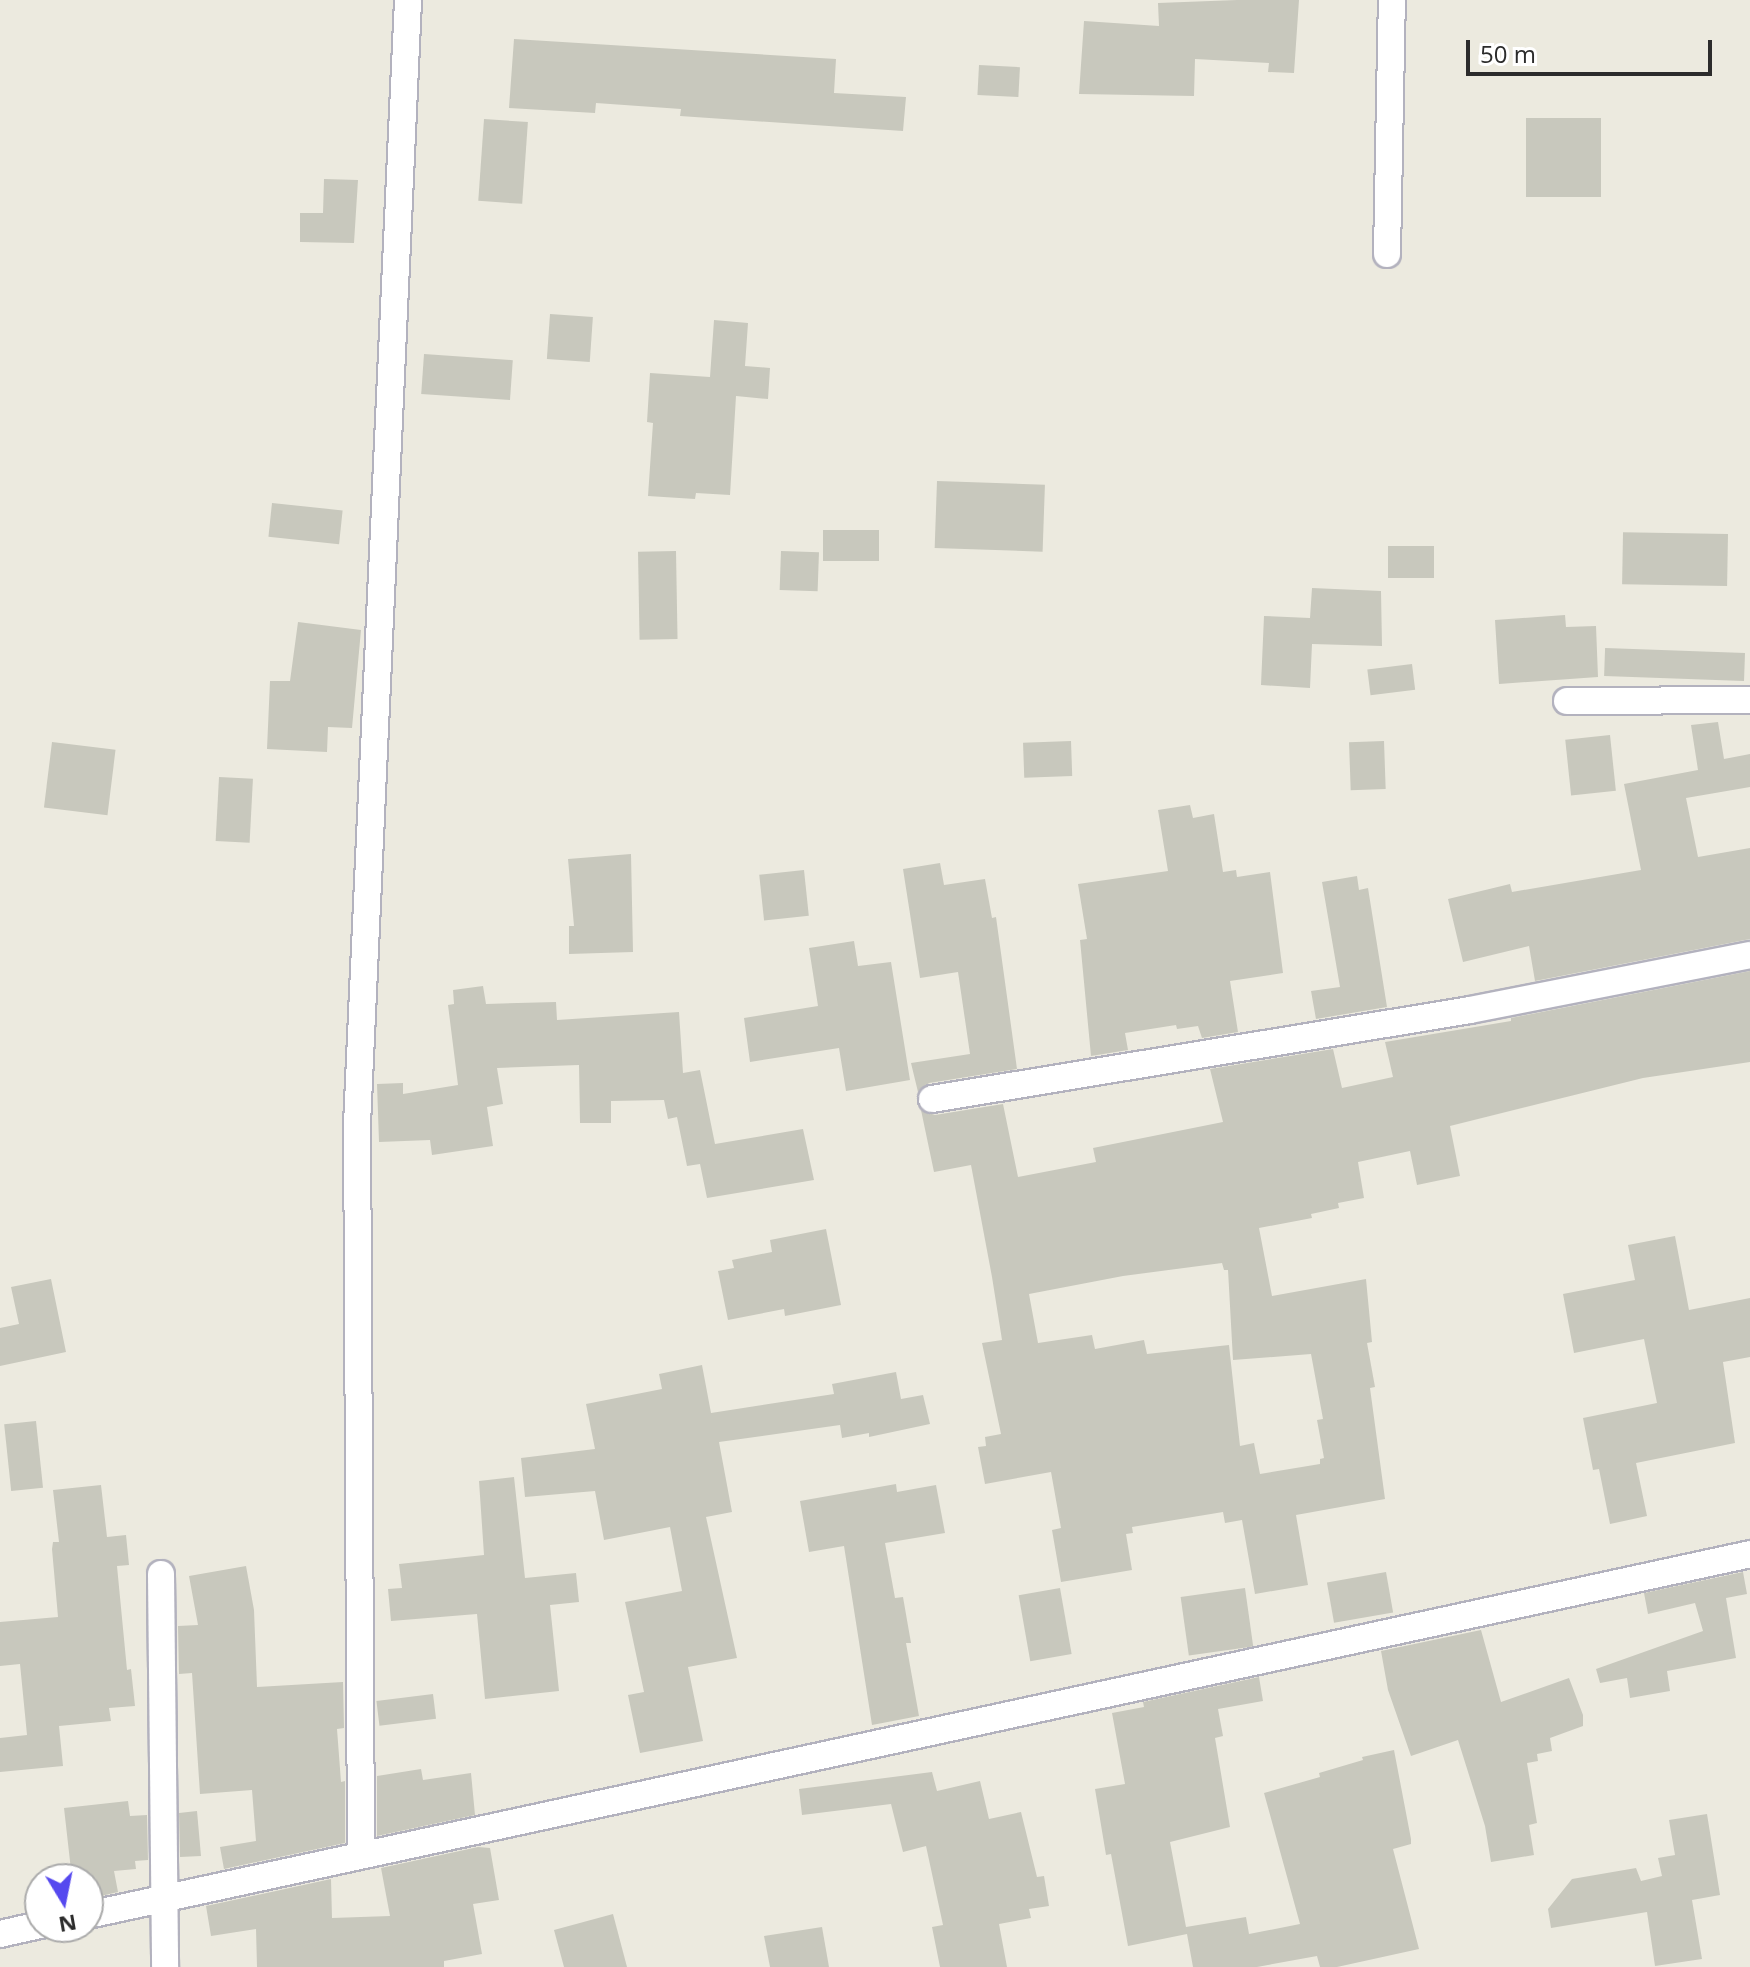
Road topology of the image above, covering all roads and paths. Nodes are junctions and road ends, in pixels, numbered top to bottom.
1 (408, 0) edge
2 (1392, 0) edge
3 (1387, 254) dead end
4 (1750, 700) edge
5 (1567, 701) dead end
6 (1750, 955) edge
7 (932, 1099) dead end
8 (1750, 1554) edge
9 (161, 1574) dead end
10 (361, 1854) junction
11 (166, 1898) junction
12 (104, 1912) edge
13 (24, 1929) edge
14 (0, 1934) edge
15 (165, 1967) edge

1 - 10 street
2 - 3 street
4 - 5 street
6 - 7 street
8 - 10 street
9 - 11 street
10 - 11 street
11 - 12 street
11 - 15 street
13 - 14 street

